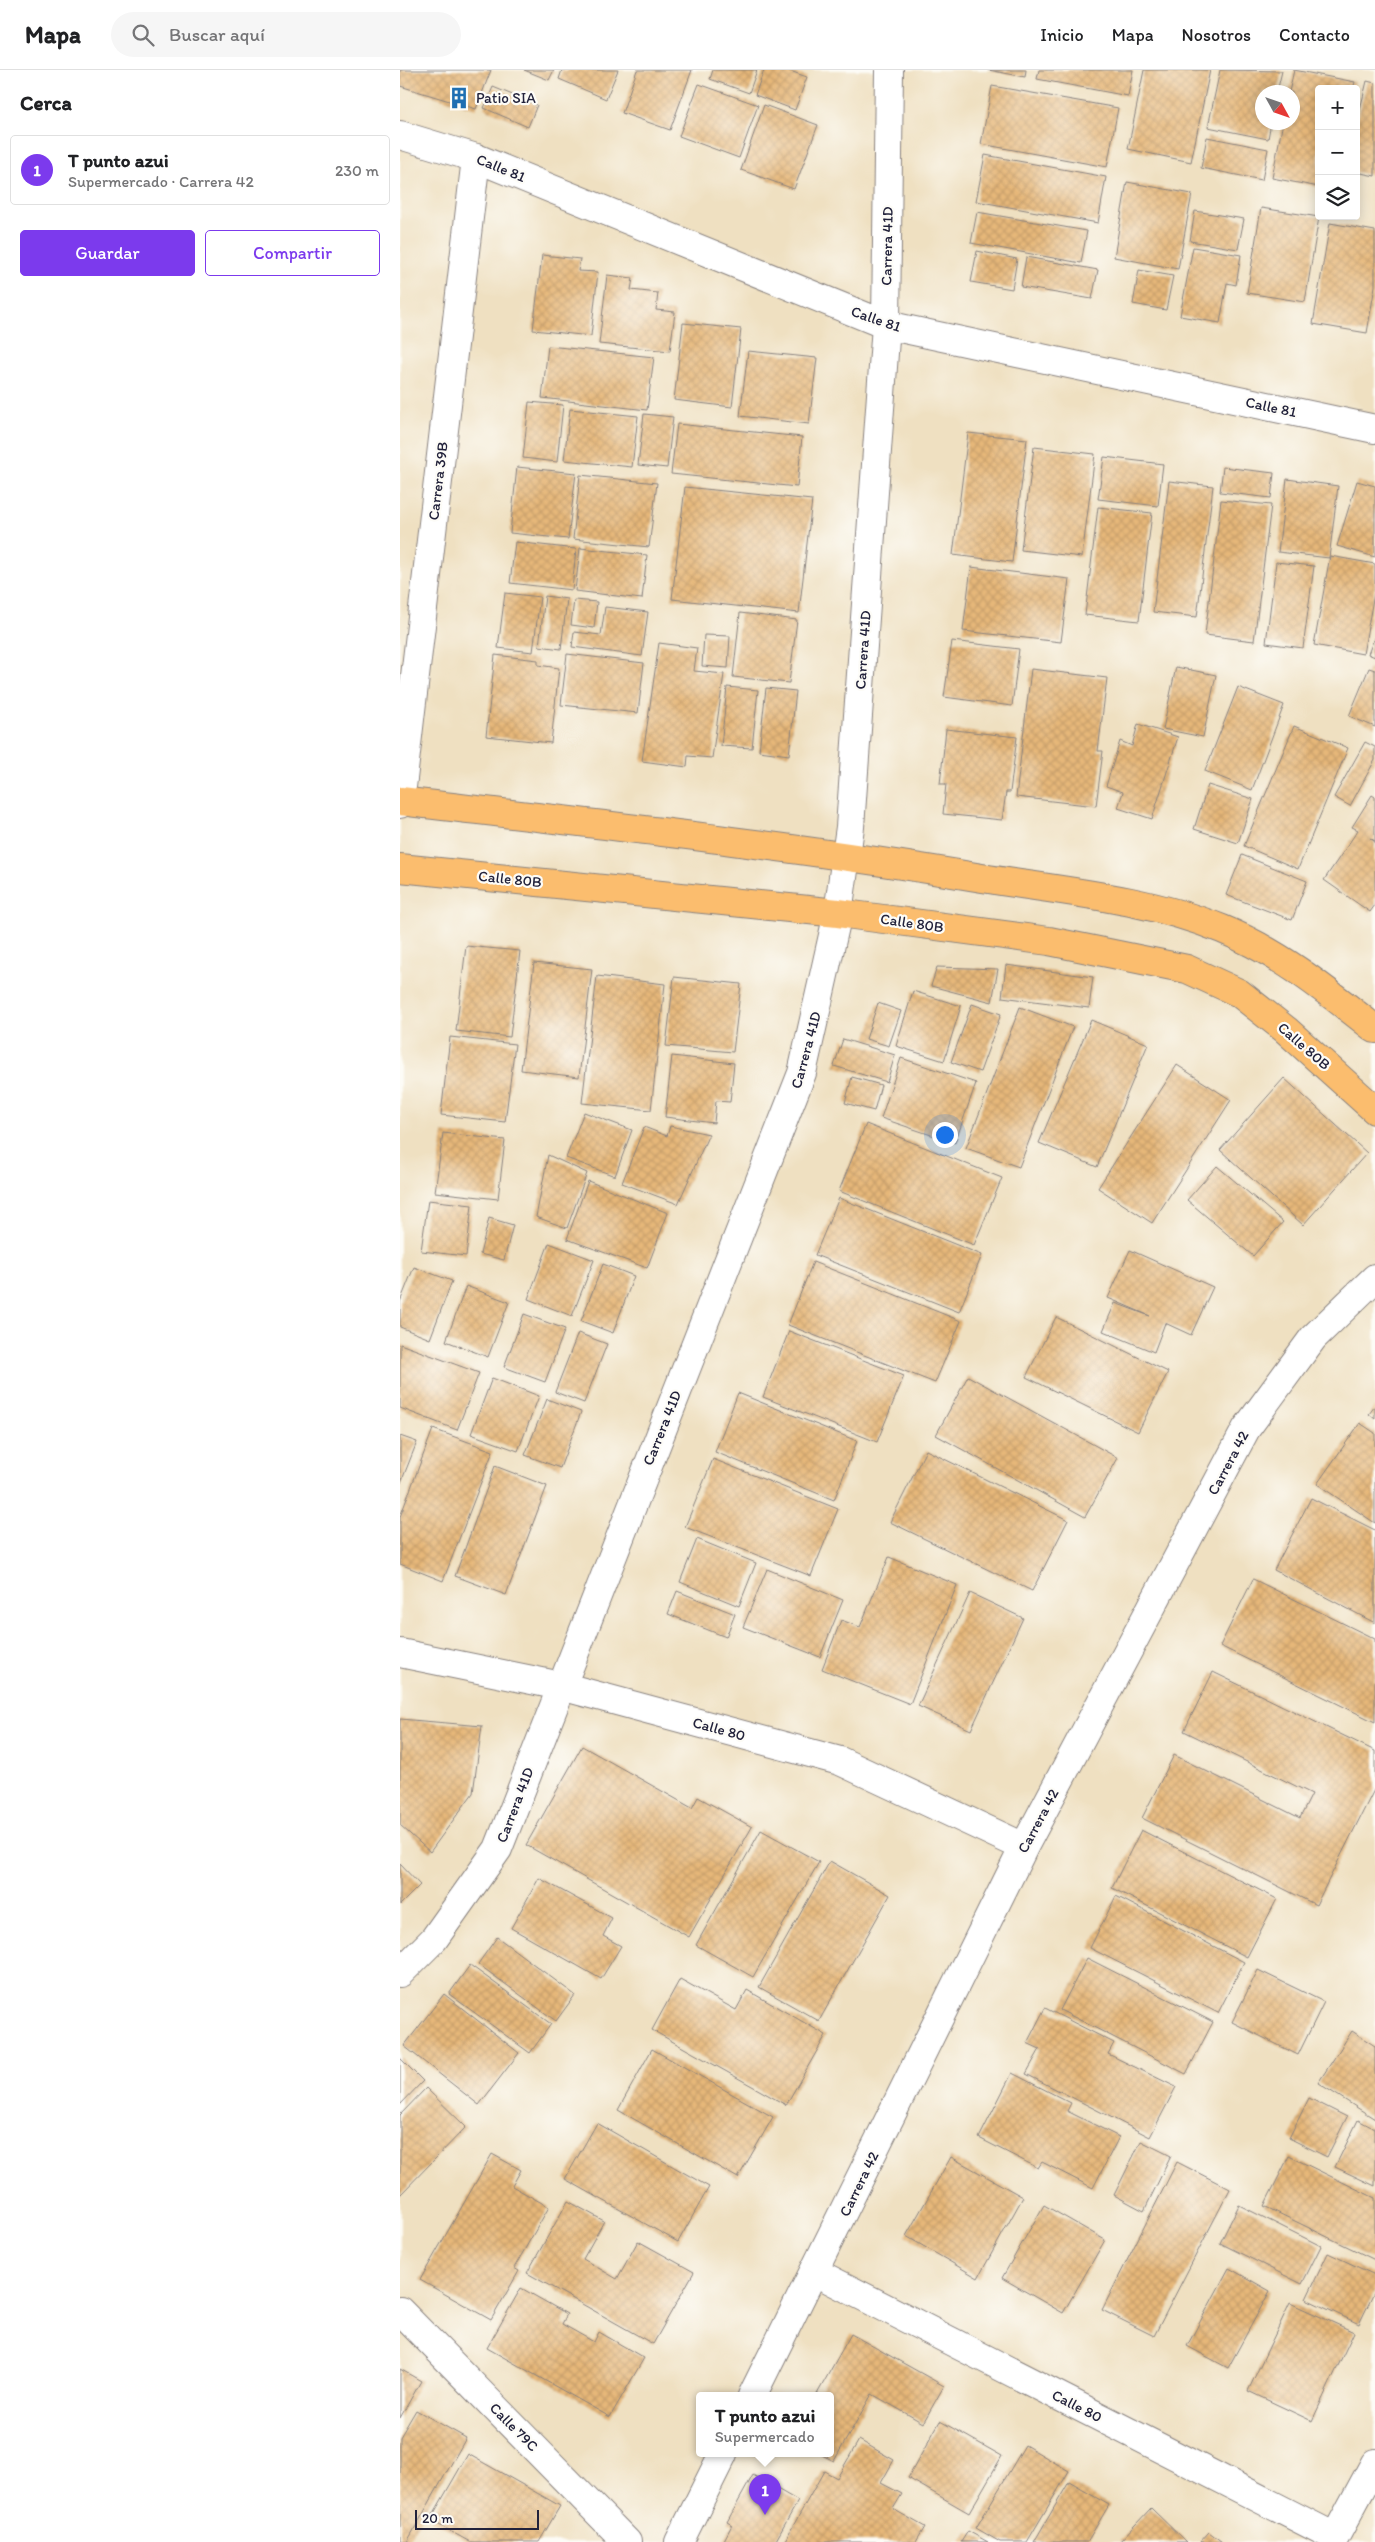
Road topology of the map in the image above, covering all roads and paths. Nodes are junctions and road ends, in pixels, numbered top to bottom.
1 (889, 70) edge
2 (400, 135) edge
3 (476, 158) junction
4 (886, 325) junction
5 (1375, 429) edge
6 (400, 802) edge
7 (847, 855) junction
8 (400, 868) edge
9 (838, 913) junction
10 (1375, 1029) edge
11 (1375, 1110) edge
12 (1375, 1278) edge
13 (400, 1653) edge
14 (561, 1686) junction
15 (1024, 1847) junction
16 (400, 1973) edge
17 (815, 2272) junction
18 (400, 2311) edge
19 (754, 2392) edge
20 (722, 2457) edge
21 (1375, 2463) edge
22 (1336, 2540) edge
23 (627, 2542) edge
24 (679, 2542) edge

1 - 4 street, Carrera 41D
2 - 3 street, Calle 81
3 - 4 street, Calle 81
3 - 6 street, Carrera 39B
4 - 5 street, Calle 81
4 - 7 street, Carrera 41D
6 - 7 main road
7 - 9 street, Carrera 41D
7 - 10 main road
8 - 9 main road, Calle 80B
9 - 11 main road, Calle 80B
9 - 14 street, Carrera 41D
12 - 15 street, Carrera 42
13 - 14 street, Calle 80
14 - 15 street, Calle 80
14 - 16 street, Carrera 41D
15 - 17 street, Carrera 42
17 - 19 street, Carrera 42
17 - 22 street, Calle 80
18 - 23 street, Calle 79C
20 - 24 street
21 - 22 street

